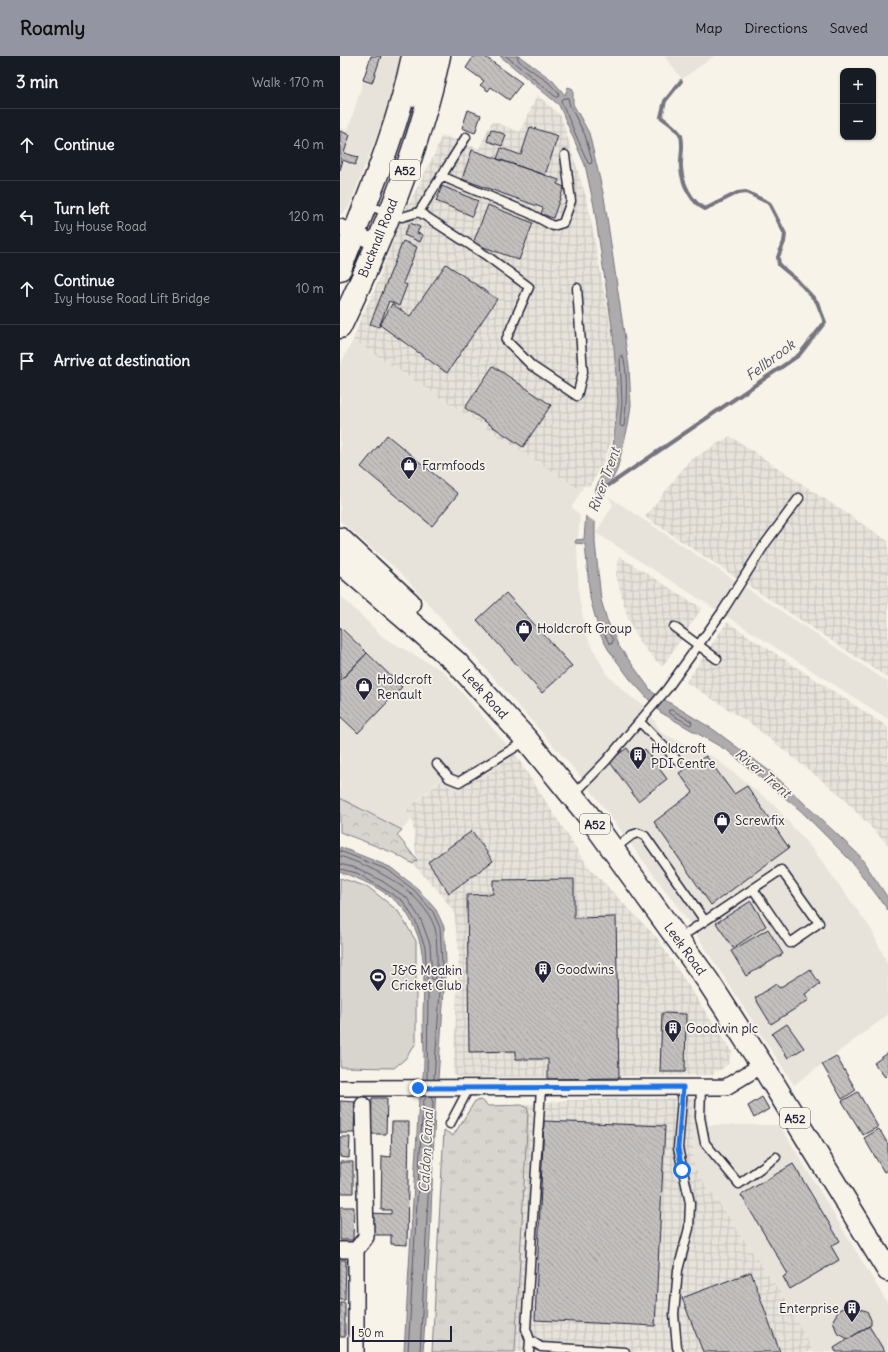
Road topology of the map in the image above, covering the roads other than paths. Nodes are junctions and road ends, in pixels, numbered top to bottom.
1 (413, 56) edge
2 (424, 56) edge
3 (439, 56) edge
4 (391, 134) junction
5 (466, 137) dead end
6 (566, 155) dead end
7 (441, 176) junction
8 (365, 205) junction
9 (419, 212) junction
10 (390, 214) junction
11 (347, 231) edge
12 (378, 244) junction
13 (340, 270) edge
14 (577, 288) dead end
15 (343, 320) edge
16 (799, 498) dead end
17 (340, 539) edge
18 (340, 562) edge
19 (340, 580) edge
20 (674, 627) dead end
21 (697, 644) junction
22 (447, 653) junction
23 (717, 659) dead end
24 (643, 718) junction
25 (527, 740) junction
26 (677, 760) dead end
27 (437, 764) dead end
28 (572, 795) junction
29 (613, 850) junction
30 (753, 889) junction
31 (706, 921) junction
32 (678, 940) junction
33 (762, 1065) junction
34 (683, 1087) junction
35 (701, 1087) junction
36 (340, 1088) edge
37 (469, 1088) junction
38 (541, 1088) junction
39 (363, 1105) dead end
40 (450, 1124) dead end
41 (776, 1157) dead end
42 (340, 1250) edge
43 (356, 1250) junction
44 (885, 1258) edge
45 (530, 1340) junction
46 (356, 1352) edge
47 (529, 1352) edge
48 (625, 1352) edge
49 (679, 1352) edge

1 - 4 main road, Bucknall Road / A52
2 - 4 main road, A52
3 - 10 main road, Bucknall Road / A52
4 - 8 main road, Bucknall Road / A52
5 - 7 lane
6 - 7 lane
7 - 9 lane
8 - 10 lane
8 - 11 main road, Bucknall Road / A52
9 - 10 lane
9 - 14 lane
10 - 12 main road, Bucknall Road / A52
11 - 12 street
11 - 13 main road, Bucknall Road / A52
12 - 15 main road, Bucknall Road / A52
16 - 21 lane
17 - 22 main road, Leek Road / A52
18 - 22 main road, Leek Road / A52
19 - 22 main road
20 - 21 lane
21 - 23 lane
21 - 24 lane
22 - 25 main road, Leek Road / A52
24 - 26 lane
24 - 28 lane
25 - 27 lane
25 - 28 main road, Leek Road / A52
28 - 29 main road, Leek Road / A52
29 - 31 lane
29 - 32 main road, Leek Road / A52
30 - 30 lane
30 - 31 lane
31 - 32 lane
32 - 33 main road, Leek Road / A52
33 - 35 street
33 - 44 main road, Leek Road / A52
34 - 35 street
34 - 38 street
34 - 49 lane
35 - 41 lane
36 - 37 street
37 - 38 street
37 - 40 lane
38 - 45 lane
39 - 43 street
42 - 43 street
43 - 46 street
45 - 47 lane
45 - 48 lane

